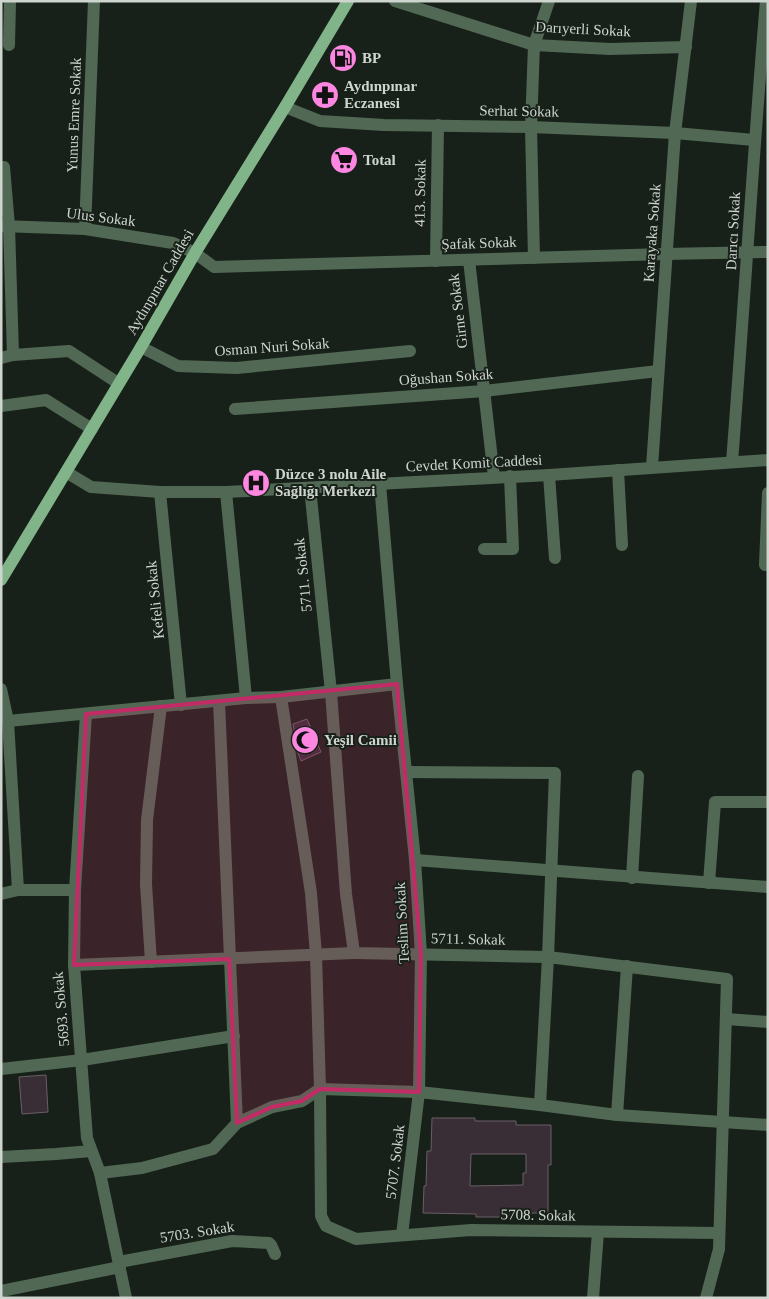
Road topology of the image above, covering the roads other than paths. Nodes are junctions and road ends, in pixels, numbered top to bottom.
1 (10, 1) edge
2 (94, 1) edge
3 (348, 1) edge
4 (395, 1) edge
5 (549, 1) edge
6 (691, 1) edge
7 (766, 1) edge
8 (9, 45) dead end
9 (534, 45) junction
10 (686, 47) junction
11 (285, 107) junction
12 (438, 125) junction
13 (530, 127) junction
14 (675, 133) junction
15 (754, 140) junction
16 (4, 167) dead end
17 (5, 226) edge
18 (85, 229) junction
19 (748, 252) junction
20 (768, 252) edge
21 (195, 253) junction
22 (666, 254) junction
23 (534, 258) junction
24 (469, 260) junction
25 (436, 261) junction
26 (141, 347) junction
27 (410, 351) dead end
28 (7, 357) edge
29 (658, 371) junction
30 (118, 383) junction
31 (484, 391) junction
32 (1, 406) edge
33 (235, 408) dead end
34 (92, 429) junction
35 (768, 460) edge
36 (732, 462) junction
37 (652, 467) junction
38 (618, 470) junction
39 (66, 472) junction
40 (549, 475) junction
41 (510, 476) junction
42 (494, 477) junction
43 (380, 484) junction
44 (310, 488) junction
45 (160, 492) junction
46 (226, 492) junction
47 (768, 493) edge
48 (622, 545) dead end
49 (484, 549) dead end
50 (555, 558) dead end
51 (765, 565) dead end
52 (1, 580) edge
53 (397, 684) junction
54 (1, 689) edge
55 (331, 692) junction
56 (281, 697) junction
57 (246, 698) junction
58 (219, 702) junction
59 (181, 705) junction
60 (162, 706) junction
61 (86, 714) junction
62 (8, 721) junction
63 (406, 772) junction
64 (638, 776) dead end
65 (768, 802) edge
66 (415, 860) junction
67 (552, 871) junction
68 (632, 878) junction
69 (709, 883) junction
70 (768, 887) edge
71 (18, 890) junction
72 (75, 890) junction
73 (1, 894) edge
74 (354, 954) junction
75 (421, 954) junction
76 (316, 955) junction
77 (548, 957) junction
78 (229, 959) junction
79 (150, 962) junction
80 (74, 965) junction
81 (627, 966) junction
82 (726, 1019) junction
83 (768, 1022) edge
84 (234, 1036) junction
85 (82, 1060) junction
86 (1, 1069) edge
87 (320, 1089) junction
88 (419, 1092) junction
89 (540, 1105) junction
90 (617, 1115) junction
91 (722, 1122) junction
92 (237, 1123) junction
93 (768, 1125) edge
94 (91, 1151) junction
95 (1, 1157) edge
96 (100, 1173) junction
97 (598, 1232) junction
98 (719, 1233) junction
99 (402, 1235) junction
100 (275, 1254) dead end
101 (119, 1265) junction
102 (1, 1291) edge
103 (126, 1298) edge
104 (593, 1298) edge
105 (706, 1298) edge

1 - 8 street
2 - 18 street, Yunus Emre Sokak
3 - 11 main road, Aydınpınar Caddesi
4 - 9 street, Darıyerli Sokak
5 - 9 street
6 - 10 street, Karayaka Sokak
7 - 15 street, Darıcı Sokak
9 - 10 street, Darıyerli Sokak
9 - 13 street
10 - 14 street, Karayaka Sokak
11 - 12 street, Serhat Sokak
11 - 21 main road, Aydınpınar Caddesi
12 - 13 street, Serhat Sokak
12 - 25 street, 413. Sokak
13 - 14 street, Serhat Sokak
13 - 23 street
14 - 15 street, Serhat Sokak
14 - 22 street, Karayaka Sokak
15 - 19 street, Darıcı Sokak
16 - 17 street
17 - 18 street, Ulus Sokak
17 - 28 street
18 - 21 street, Ulus Sokak
19 - 20 street, Şafak Sokak
19 - 22 street, Şafak Sokak
19 - 36 street, Darıcı Sokak
21 - 25 street, Şafak Sokak
21 - 26 main road, Aydınpınar Caddesi
22 - 23 street, Şafak Sokak
22 - 29 street, Karayaka Sokak
23 - 24 street, Şafak Sokak
24 - 25 street, Şafak Sokak
24 - 31 street, Girne Sokak
26 - 27 street, Osman Nuri Sokak
26 - 30 main road, Aydınpınar Caddesi
28 - 30 street
29 - 31 street, Oğushan Sokak
29 - 37 street, Karayaka Sokak
30 - 34 main road, Aydınpınar Caddesi
31 - 33 street, Oğushan Sokak
31 - 42 street, Girne Sokak
32 - 34 street
34 - 39 main road, Aydınpınar Caddesi
35 - 36 street, Cevdet Komit Caddesi
36 - 37 street, Cevdet Komit Caddesi
37 - 38 street, Cevdet Komit Caddesi
38 - 40 street, Cevdet Komit Caddesi
38 - 48 street
39 - 45 street, Cevdet Komit Caddesi
39 - 52 main road, Aydınpınar Caddesi
40 - 41 street, Cevdet Komit Caddesi
40 - 50 street
41 - 42 street, Cevdet Komit Caddesi
41 - 49 street
42 - 43 street, Cevdet Komit Caddesi
43 - 44 street, Cevdet Komit Caddesi
43 - 53 street, Teslim Sokak
44 - 46 street, Cevdet Komit Caddesi
44 - 55 street, 5711. Sokak
45 - 46 street, Cevdet Komit Caddesi
45 - 59 street, Kefeli Sokak
46 - 57 street
47 - 51 street
53 - 55 street
53 - 63 street, Teslim Sokak
54 - 62 street
55 - 56 street
55 - 74 street, 5711. Sokak
56 - 57 street
56 - 76 street
57 - 58 street
58 - 59 street
58 - 78 street
59 - 60 street
60 - 61 street
60 - 79 street
61 - 62 street
61 - 72 street, 5693. Sokak
62 - 71 street
63 - 66 street, Teslim Sokak
63 - 67 street
64 - 68 street
65 - 69 street
66 - 67 street
66 - 75 street, Teslim Sokak
67 - 68 street
67 - 77 street
68 - 69 street
69 - 70 street
71 - 72 street
71 - 73 street
72 - 80 street, 5693. Sokak
74 - 75 street, 5711. Sokak
74 - 76 street
75 - 77 street, 5711. Sokak
75 - 88 street, Teslim Sokak
76 - 78 street
76 - 87 street
77 - 81 street, 5711. Sokak
77 - 89 street
78 - 79 street
78 - 84 street
79 - 80 street
80 - 85 street, 5693. Sokak
81 - 82 street, 5711. Sokak
81 - 90 street
82 - 83 street
82 - 91 street, 5711. Sokak
84 - 85 street
84 - 92 street
85 - 86 street
85 - 94 street, 5693. Sokak
87 - 88 street
87 - 92 street
87 - 99 street, 5708. Sokak
88 - 89 street
88 - 99 street, 5707. Sokak
89 - 90 street
90 - 91 street
91 - 93 street
91 - 98 street, 5711. Sokak
92 - 96 street
94 - 95 street
94 - 96 street, 5693. Sokak
96 - 101 street, 5693. Sokak
97 - 98 street, 5708. Sokak
97 - 99 street, 5708. Sokak
97 - 104 street
98 - 105 street, 5711. Sokak
100 - 101 street, 5703. Sokak
101 - 102 street
101 - 103 street, 5693. Sokak

